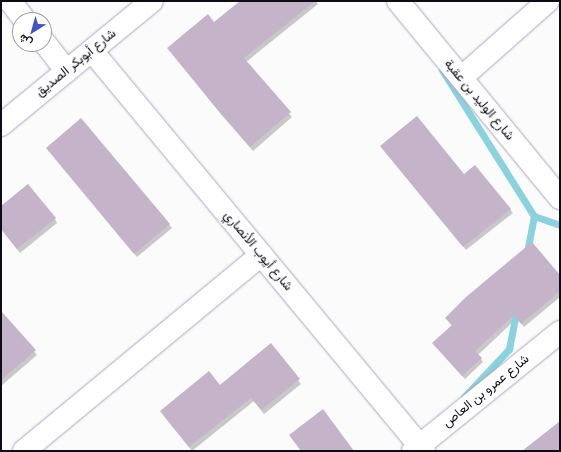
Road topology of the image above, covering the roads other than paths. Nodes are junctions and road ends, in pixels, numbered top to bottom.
1 (10, 1) edge
2 (152, 1) edge
3 (398, 1) edge
4 (548, 1) edge
5 (19, 12) edge
6 (92, 51) junction
7 (52, 52) edge
8 (67, 71) junction
9 (460, 78) junction
10 (1, 125) edge
11 (560, 198) edge
12 (261, 255) junction
13 (560, 332) edge
14 (419, 449) edge
15 (24, 451) edge

1 - 5 street
2 - 6 street, شارع أبوبكر الصديق
3 - 9 street, شارع الوليد بن عقبة
4 - 9 street
6 - 8 street, شارع أبوبكر الصديق
6 - 12 street, شارع أيوب الأنصاري
7 - 8 street
8 - 10 street, شارع أبوبكر الصديق
9 - 11 street, شارع الوليد بن عقبة
12 - 14 street, شارع أيوب الأنصاري
12 - 15 street
13 - 14 street, شارع عمرو بن العاص

